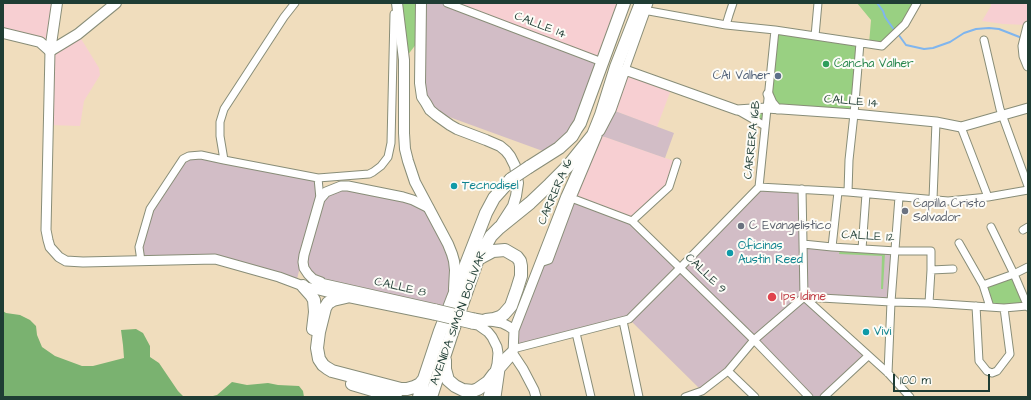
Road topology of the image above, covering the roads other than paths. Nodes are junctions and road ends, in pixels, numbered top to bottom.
1 (57, 3) edge
2 (116, 3) edge
3 (295, 3) edge
4 (395, 3) edge
5 (421, 3) edge
6 (447, 3) edge
7 (624, 3) edge
8 (733, 3) edge
9 (818, 3) edge
10 (916, 3) edge
11 (643, 6) edge
12 (726, 25) junction
13 (1028, 26) edge
14 (775, 30) junction
15 (3, 33) edge
16 (815, 36) junction
17 (984, 40) dead end
18 (860, 43) junction
19 (50, 51) junction
20 (602, 62) junction
21 (1028, 66) edge
22 (625, 70) junction
23 (768, 94) joint
24 (772, 108) junction
25 (1028, 108) edge
26 (737, 110) junction
27 (854, 114) junction
28 (1002, 115) junction
29 (936, 122) junction
30 (765, 126) junction
31 (961, 127) junction
32 (595, 135) junction
33 (224, 160) junction
34 (677, 162) dead end
35 (318, 178) junction
36 (1028, 186) edge
37 (759, 187) junction
38 (802, 189) junction
39 (1028, 190) edge
40 (838, 192) junction
41 (848, 192) junction
42 (866, 194) junction
43 (569, 197) junction
44 (899, 197) junction
45 (988, 197) junction
46 (320, 199) junction
47 (933, 199) junction
48 (429, 208) junction
49 (632, 221) junction
50 (499, 228) junction
51 (991, 228) dead end
52 (959, 243) dead end
53 (803, 244) junction
54 (832, 247) junction
55 (862, 249) junction
56 (896, 251) junction
57 (478, 259) junction
58 (141, 261) junction
59 (680, 268) junction
60 (1028, 268) edge
61 (953, 269) dead end
62 (931, 270) junction
63 (1014, 274) junction
64 (279, 277) junction
65 (321, 282) junction
66 (303, 286) junction
67 (983, 286) junction
68 (346, 297) junction
69 (453, 297) junction
70 (804, 297) junction
71 (891, 302) junction
72 (929, 303) junction
73 (976, 306) junction
74 (990, 307) junction
75 (1028, 307) edge
76 (1004, 308) junction
77 (435, 312) junction
78 (486, 320) junction
79 (473, 321) junction
80 (623, 321) junction
81 (514, 330) junction
82 (576, 333) junction
83 (451, 336) junction
84 (754, 340) junction
85 (513, 351) junction
86 (868, 356) junction
87 (497, 369) junction
88 (523, 369) junction
89 (728, 371) junction
90 (888, 373) junction
91 (424, 379) junction
92 (905, 395) edge
93 (396, 397) edge
94 (419, 397) edge
95 (430, 397) edge
96 (488, 397) edge
97 (496, 397) edge
98 (536, 397) edge
99 (591, 397) edge
100 (639, 397) edge
101 (685, 397) edge
102 (755, 397) edge
103 (809, 397) edge
104 (824, 397) edge

1 - 19 main road
2 - 19 main road
3 - 33 street
4 - 35 street
4 - 48 main road
5 - 50 main road
6 - 20 street, CALLE 14
7 - 20 main road, AVENIDA SIMÓN BOLÍVAR
8 - 12 street
9 - 16 street
10 - 18 street
11 - 12 street
11 - 22 street, CARRERA 16
11 - 32 main road, AVENIDA SIMÓN BOLÍVAR
12 - 14 street
13 - 21 street
14 - 16 street
14 - 23 street, CARRERA 16B
15 - 19 main road
16 - 18 street
17 - 28 street
18 - 27 street
19 - 58 street, CALLE 8
20 - 69 main road, AVENIDA SIMÓN BOLÍVAR, bridge
22 - 26 street, CALLE 14
22 - 32 street, CARRERA 16
23 - 24 street
24 - 26 street, CALLE 14
24 - 27 street, CALLE 14
24 - 30 street, CARRERA 16B
25 - 28 street
26 - 30 street, CALLE 14
27 - 29 street, CALLE 14
27 - 41 street
28 - 31 street
28 - 36 street
29 - 31 street, CALLE 14
29 - 47 street
30 - 37 street, CARRERA 16B
31 - 45 street
32 - 43 street, CARRERA 16
32 - 50 main road, AVENIDA SIMÓN BOLÍVAR
33 - 35 street
33 - 58 street
34 - 49 street
35 - 46 street
37 - 38 street
37 - 59 street, CARRERA 16B
38 - 40 street
38 - 53 street
39 - 45 street
40 - 41 street
40 - 54 street
41 - 42 street
42 - 44 street
42 - 55 street
43 - 49 street, CALLE 9
43 - 81 street, CARRERA 16
44 - 47 street
44 - 56 street
45 - 47 street
46 - 48 street
46 - 65 street
48 - 69 main road
49 - 59 street, CALLE 9
50 - 57 main road, AVENIDA SIMÓN BOLÍVAR
51 - 63 street
52 - 67 street
53 - 54 street, CALLE 12
53 - 70 street
54 - 55 street, CALLE 12
55 - 56 street, CALLE 12
56 - 62 street, CALLE 12
56 - 71 street
57 - 78 main road
57 - 83 main road, AVENIDA SIMÓN BOLÍVAR
58 - 64 street, CALLE 8
59 - 80 street, CARRERA 16B
59 - 84 street, CALLE 9
60 - 63 street
61 - 62 street
62 - 72 street
63 - 67 street
63 - 75 street
64 - 65 street, CALLE 8
64 - 66 street, CALLE 8
65 - 77 street, CALLE 8
66 - 68 street, CALLE 8
66 - 93 main road
67 - 74 street
68 - 77 street, CALLE 8
68 - 91 main road
69 - 91 main road, AVENIDA SIMÓN BOLÍVAR
70 - 71 street
70 - 84 street
70 - 86 street
71 - 72 street
71 - 90 street
72 - 73 street
73 - 74 street
73 - 76 street
74 - 76 street
75 - 76 street
77 - 79 street, CALLE 8, bridge
78 - 79 street, CALLE 8
78 - 81 street, CALLE 8
79 - 87 street
80 - 82 street, CARRERA 16B
80 - 100 street
81 - 85 street, CARRERA 16
82 - 85 street, CARRERA 16B
82 - 99 street
83 - 87 main road
83 - 95 main road, AVENIDA SIMÓN BOLÍVAR
84 - 89 street
84 - 103 street, CALLE 9
85 - 87 street
85 - 88 street
86 - 90 street
86 - 104 street
87 - 88 street
87 - 96 street
87 - 97 street
88 - 98 street
89 - 101 street
89 - 102 street
90 - 92 street
91 - 94 main road, AVENIDA SIMÓN BOLÍVAR

